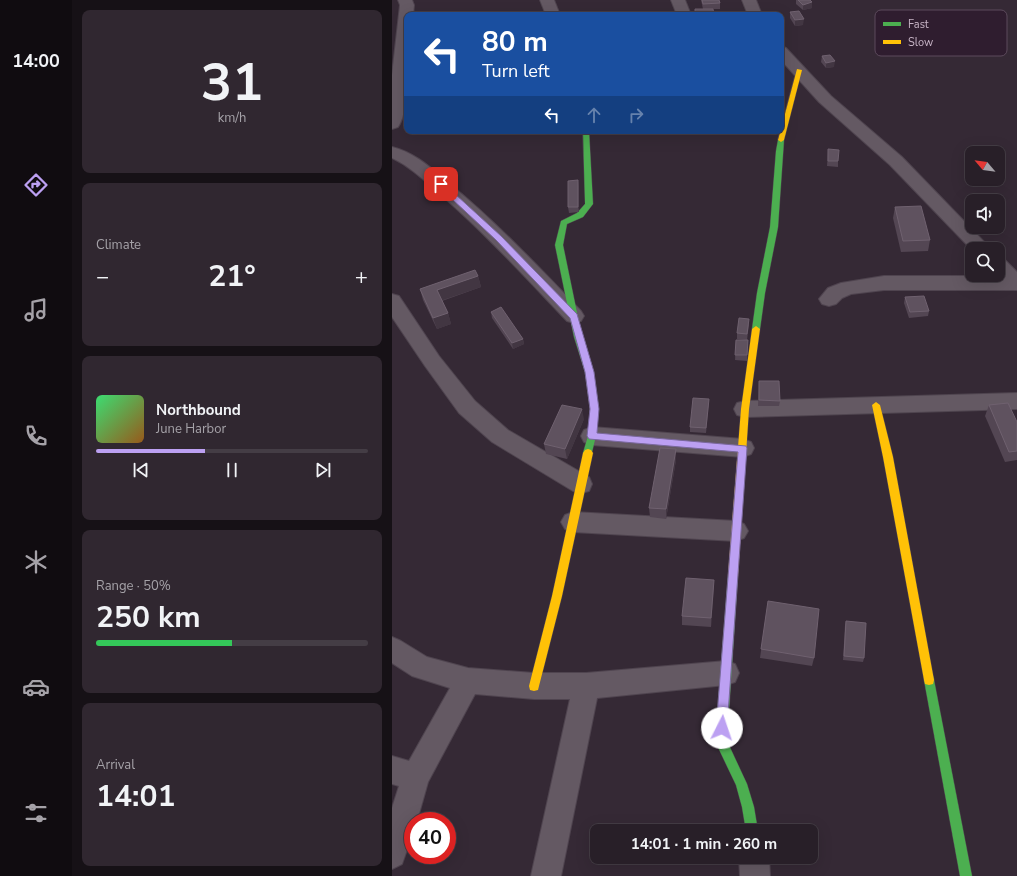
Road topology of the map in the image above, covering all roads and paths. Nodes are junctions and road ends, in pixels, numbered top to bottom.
1 (405, 0) edge
2 (547, 0) edge
3 (678, 0) edge
4 (749, 0) edge
5 (552, 12) edge
6 (683, 12) edge
7 (754, 12) edge
8 (398, 24) edge
9 (784, 54) edge
10 (799, 70) junction
11 (403, 76) edge
12 (785, 101) edge
13 (394, 116) edge
14 (586, 134) edge
15 (781, 134) edge
16 (392, 152) edge
17 (975, 242) edge
18 (1005, 271) edge
19 (1017, 283) edge
20 (829, 299) dead end
21 (392, 301) edge
22 (574, 316) junction
23 (1017, 402) edge
24 (876, 405) junction
25 (745, 409) junction
26 (592, 436) junction
27 (743, 448) junction
28 (581, 484) junction
29 (573, 522) junction
30 (736, 531) junction
31 (392, 649) edge
32 (726, 673) junction
33 (468, 681) junction
34 (534, 686) junction
35 (586, 686) junction
36 (404, 774) edge
37 (751, 824) edge
38 (392, 854) edge
39 (754, 864) edge
40 (546, 876) edge
41 (755, 876) edge
42 (966, 876) edge

1 - 8 street
2 - 5 street
3 - 6 street
4 - 7 street
8 - 11 street
9 - 10 street
10 - 12 street
10 - 17 street
11 - 13 street
14 - 22 street
15 - 25 street
16 - 22 street
18 - 19 street
19 - 20 street
21 - 28 street
22 - 26 street
23 - 24 street
24 - 25 street
24 - 42 street
25 - 27 street
26 - 27 street
26 - 28 street
27 - 30 street
28 - 29 street
29 - 30 street
29 - 34 street
30 - 32 street
31 - 33 street
32 - 35 street
32 - 37 street
33 - 34 street
33 - 36 street
34 - 35 street
35 - 40 street
36 - 38 street
39 - 41 street

